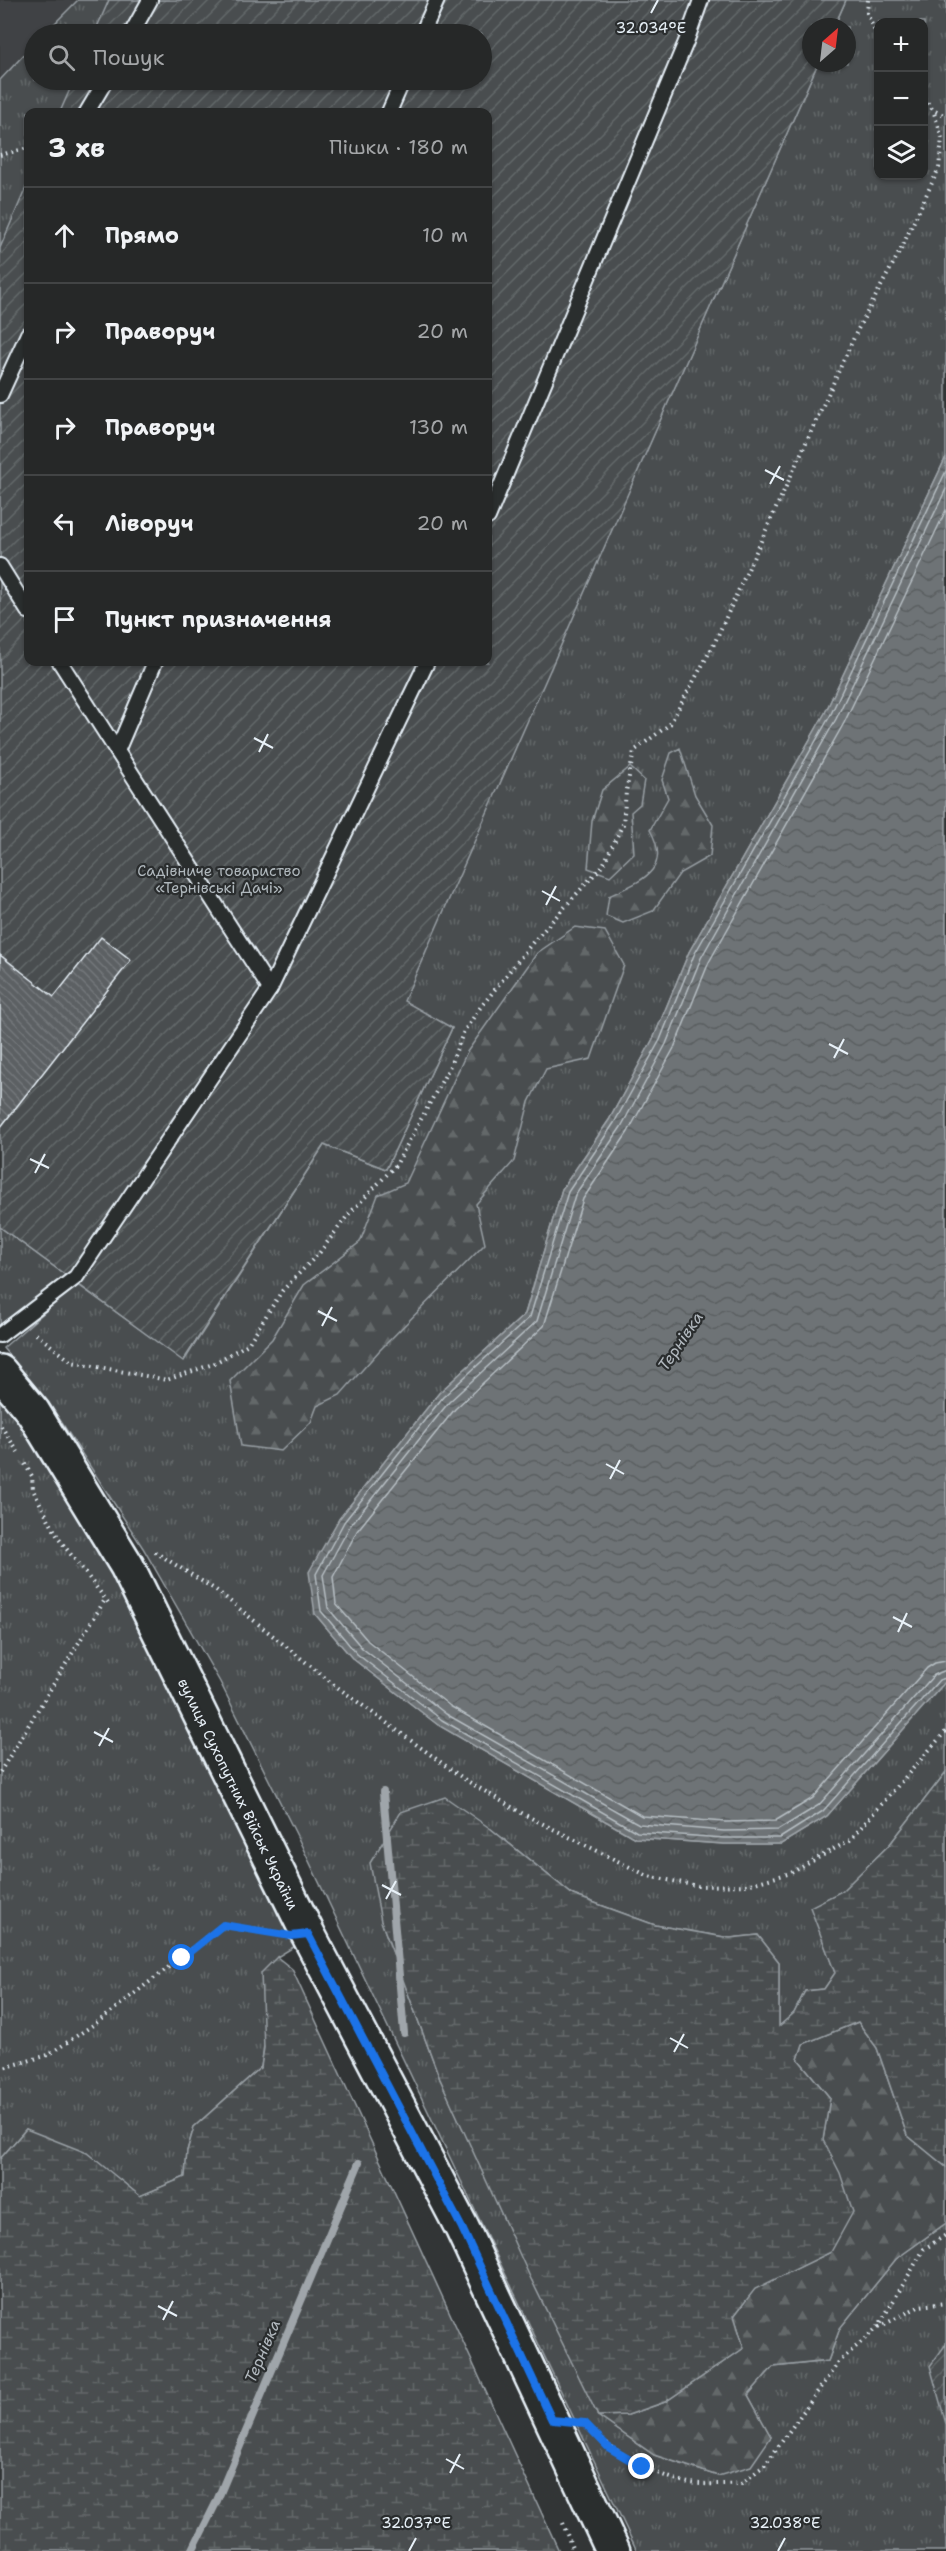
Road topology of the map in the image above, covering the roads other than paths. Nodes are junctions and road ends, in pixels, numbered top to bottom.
1 (150, 0) edge
2 (437, 0) edge
3 (701, 0) edge
4 (137, 24) edge
5 (426, 24) edge
6 (100, 90) edge
7 (399, 90) edge
8 (89, 108) edge
9 (391, 108) edge
10 (24, 343) edge
11 (0, 395) edge
12 (492, 508) edge
13 (0, 566) edge
14 (24, 605) edge
15 (63, 666) edge
16 (153, 666) edge
17 (425, 666) edge
18 (117, 751) junction
19 (270, 989) junction
20 (0, 1335) edge
21 (0, 1372) edge
22 (613, 2551) edge

1 - 4 lane
2 - 5 lane
3 - 12 lane
6 - 8 lane
7 - 9 lane
10 - 11 lane
13 - 14 lane
15 - 18 lane
16 - 18 lane
17 - 19 lane
18 - 19 lane
19 - 20 lane
21 - 22 street, вулиця Сухопутних Військ України

